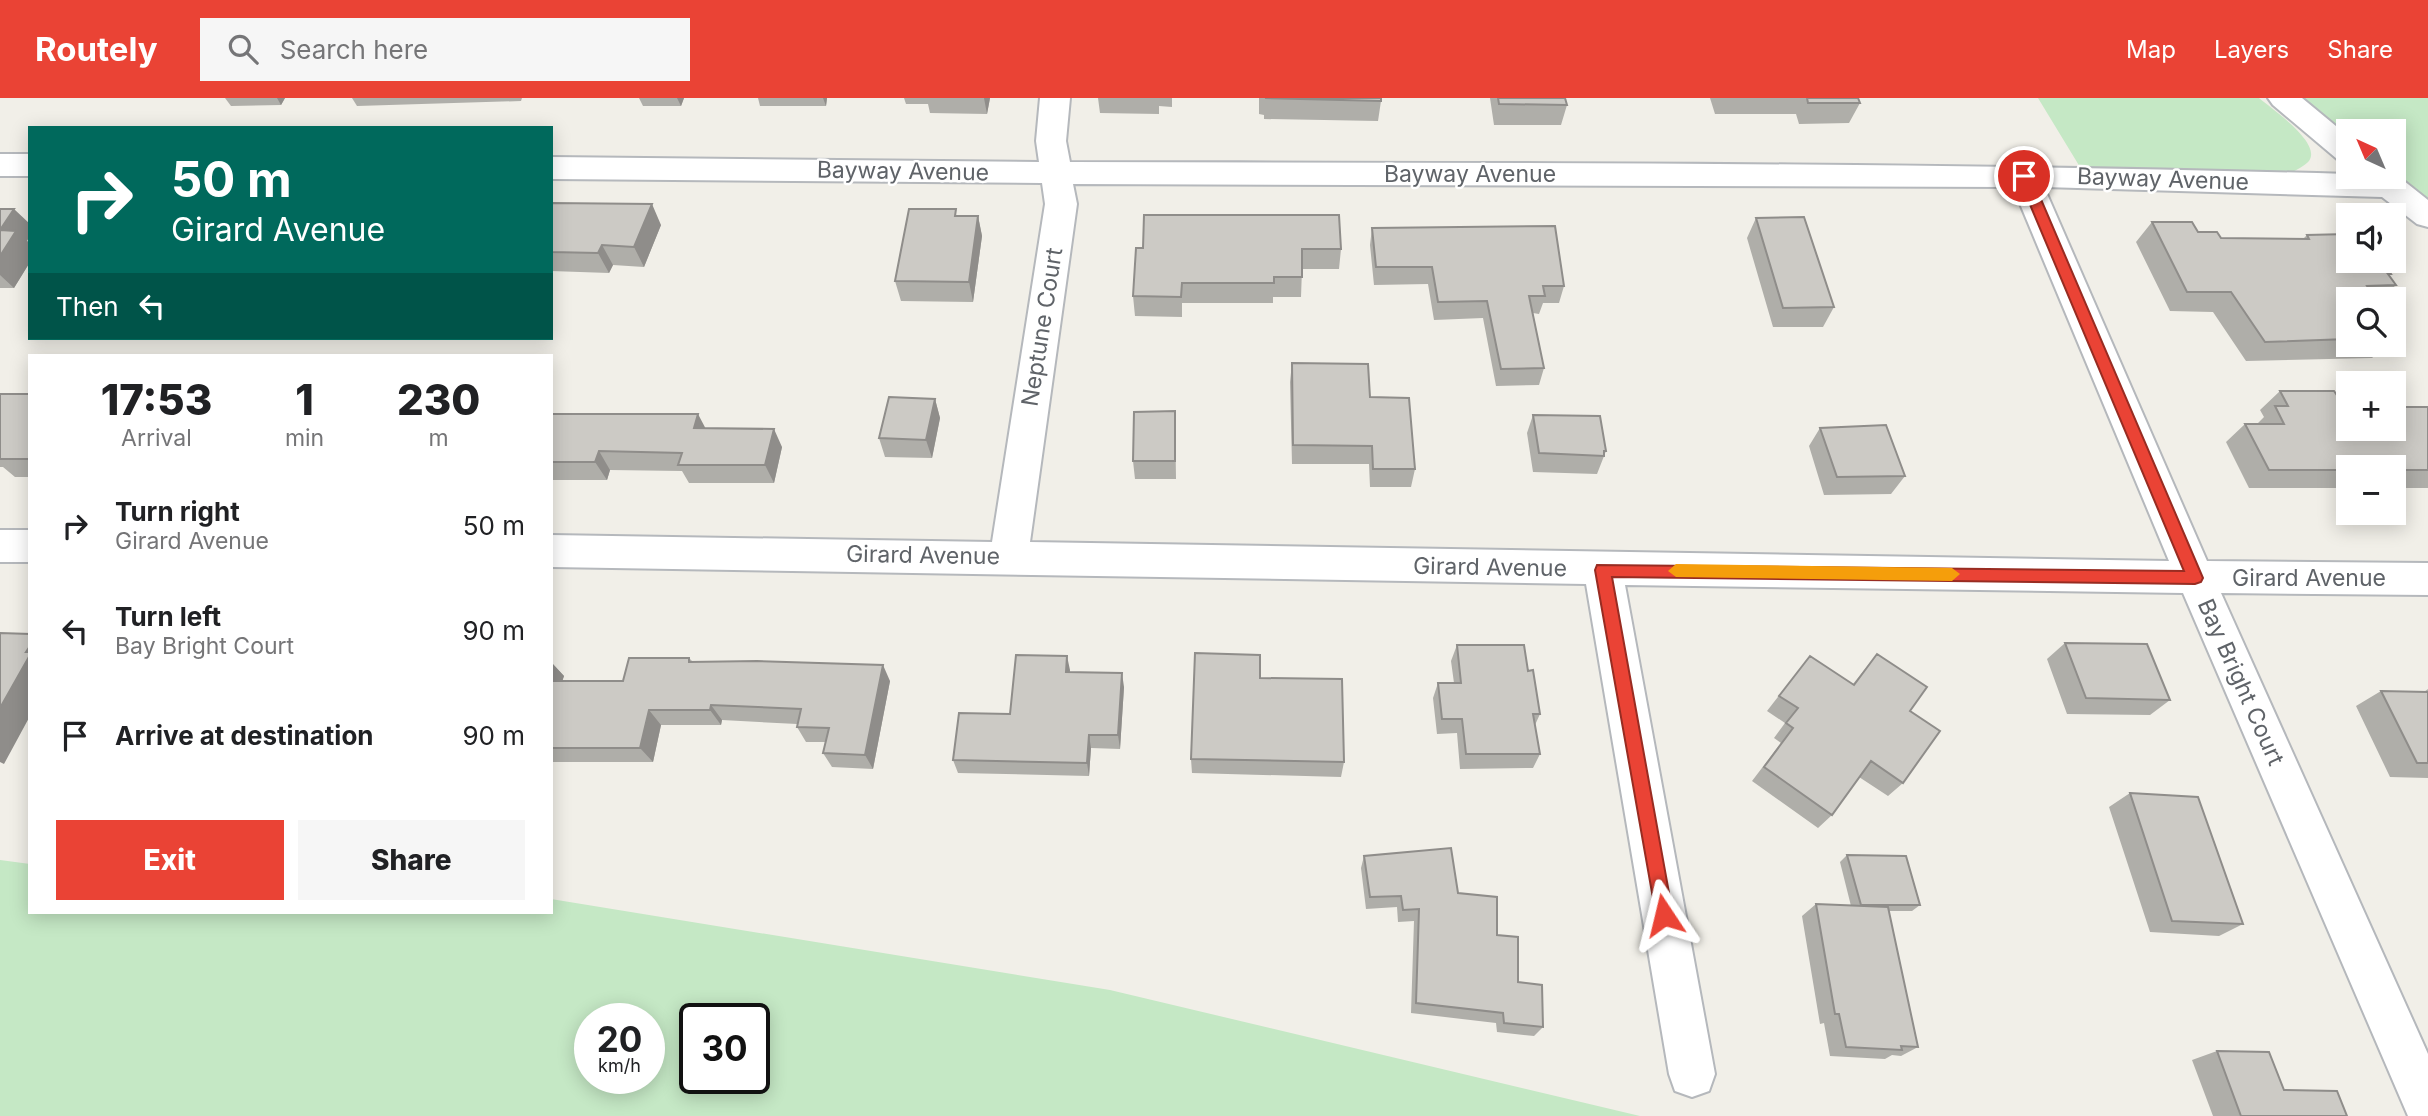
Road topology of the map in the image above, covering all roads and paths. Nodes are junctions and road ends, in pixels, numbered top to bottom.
1 (1055, 98) edge
2 (2283, 98) edge
3 (2336, 142) edge
4 (0, 165) edge
5 (28, 165) edge
6 (553, 169) edge
7 (1055, 173) junction
8 (2024, 176) junction
9 (2336, 180) edge
10 (2394, 189) edge
11 (2428, 216) edge
12 (0, 545) edge
13 (28, 546) edge
14 (553, 551) edge
15 (1009, 556) junction
16 (1602, 570) junction
17 (2195, 578) junction
18 (2428, 579) edge
19 (1692, 1074) dead end
20 (2428, 1108) edge

1 - 7 street, Neptune Court
2 - 3 street
4 - 5 street
6 - 7 street, Bayway Avenue
7 - 8 street, Bayway Avenue
7 - 15 street, Neptune Court
8 - 9 street, Bayway Avenue
8 - 17 street, Bay Bright Court
10 - 11 street
12 - 13 street
14 - 15 street, Girard Avenue
15 - 16 street, Girard Avenue
16 - 17 street, Girard Avenue
16 - 19 street
17 - 18 street, Girard Avenue
17 - 20 street, Bay Bright Court

